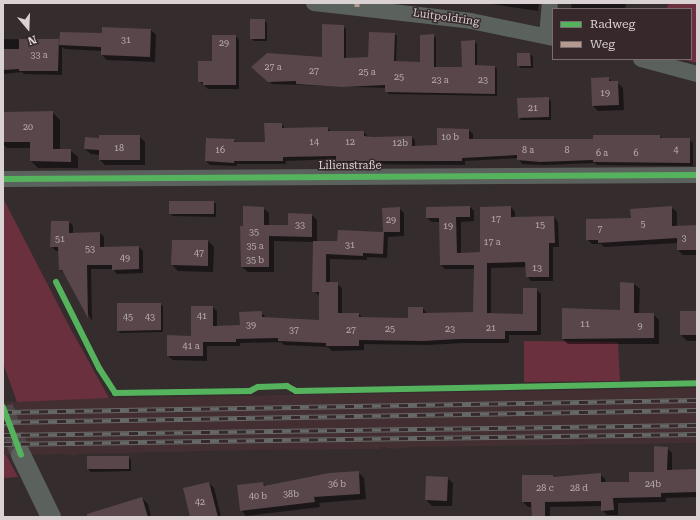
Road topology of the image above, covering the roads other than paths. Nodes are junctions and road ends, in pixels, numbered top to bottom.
1 (314, 3) edge
2 (550, 3) edge
3 (550, 37) edge
4 (645, 60) edge
5 (697, 74) edge
6 (697, 175) edge
7 (3, 179) edge
8 (21, 455) tunnel mouth
9 (51, 517) edge

1 - 3 street, Luitpoldring
2 - 3 street
4 - 5 street
6 - 7 street, Lilienstraße
8 - 9 street

